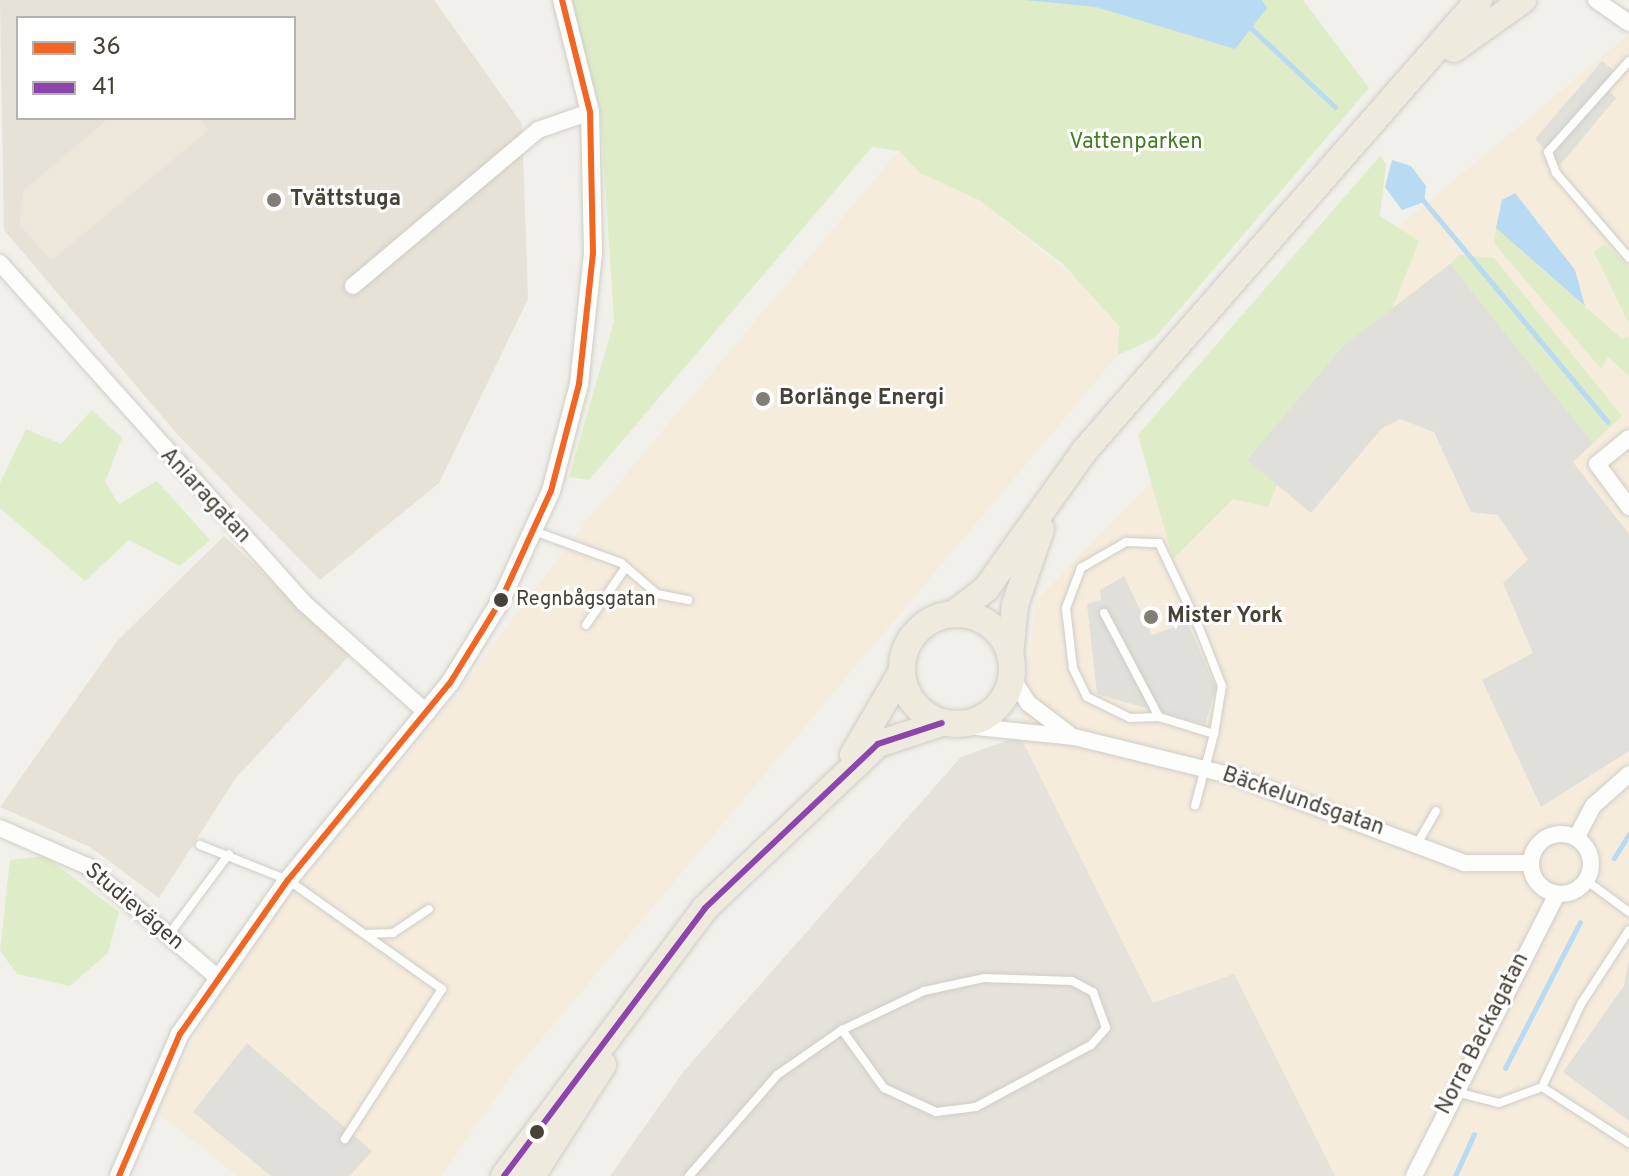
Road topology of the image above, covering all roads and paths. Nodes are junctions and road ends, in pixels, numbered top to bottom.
1 (562, 0) edge
2 (1479, 0) edge
3 (1523, 0) edge
4 (1596, 0) edge
5 (1629, 23) edge
6 (1629, 61) edge
7 (1408, 87) junction
8 (590, 112) junction
9 (1629, 258) edge
10 (0, 263) edge
11 (353, 286) dead end
12 (1629, 438) edge
13 (1056, 493) junction
14 (1629, 507) edge
15 (534, 531) junction
16 (626, 567) junction
17 (688, 600) dead end
18 (1104, 613) dead end
19 (953, 614) junction
20 (586, 625) dead end
21 (1011, 666) junction
22 (902, 671) junction
23 (427, 713) junction
24 (1159, 717) junction
25 (950, 724) junction
26 (1214, 734) junction
27 (1074, 737) junction
28 (1210, 770) junction
29 (1629, 774) edge
30 (836, 781) junction
31 (1195, 806) dead end
32 (1436, 811) dead end
33 (0, 828) edge
34 (1576, 838) junction
35 (1417, 844) junction
36 (200, 845) dead end
37 (229, 854) junction
38 (1530, 863) junction
39 (288, 880) junction
40 (1587, 881) junction
41 (1557, 894) junction
42 (705, 908) junction
43 (429, 909) dead end
44 (1629, 912) edge
45 (1629, 930) edge
46 (366, 934) junction
47 (168, 936) junction
48 (217, 977) junction
49 (842, 1030) junction
50 (1542, 1087) junction
51 (1454, 1091) junction
52 (345, 1139) dead end
53 (1629, 1143) edge
54 (119, 1176) edge
55 (504, 1176) edge
56 (532, 1176) edge
57 (689, 1176) edge
58 (1414, 1176) edge

1 - 8 street
2 - 7 highway
3 - 7 highway
4 - 5 street
6 - 9 lane
7 - 13 highway
8 - 11 street
8 - 15 street
10 - 23 street, Aniaragatan
12 - 14 street
13 - 19 highway
13 - 21 highway
15 - 16 lane
15 - 23 street
16 - 17 lane
16 - 20 lane
18 - 24 lane
19 - 21 highway
19 - 22 highway
21 - 25 highway
21 - 27 street, Bäckelundsgatan
22 - 25 highway
22 - 30 highway
23 - 39 street
24 - 26 lane
24 - 26 lane
25 - 27 street, Bäckelundsgatan
25 - 30 highway
26 - 28 lane
27 - 28 street, Bäckelundsgatan
28 - 31 lane
28 - 35 street, Bäckelundsgatan
29 - 34 street
30 - 42 highway
32 - 35 lane
33 - 47 street, Studievägen
34 - 38 street
34 - 40 street
35 - 38 street, Bäckelundsgatan
36 - 37 lane
37 - 39 lane
37 - 47 lane
38 - 41 street
39 - 46 lane
39 - 48 street
40 - 41 street
40 - 44 lane
41 - 51 street, Norra Backagatan
42 - 55 highway
42 - 56 highway
43 - 46 lane
45 - 50 lane
46 - 52 lane
47 - 48 street, Studievägen
48 - 54 street
49 - 49 lane
49 - 57 lane
50 - 51 lane
50 - 53 lane
51 - 58 street, Norra Backagatan

